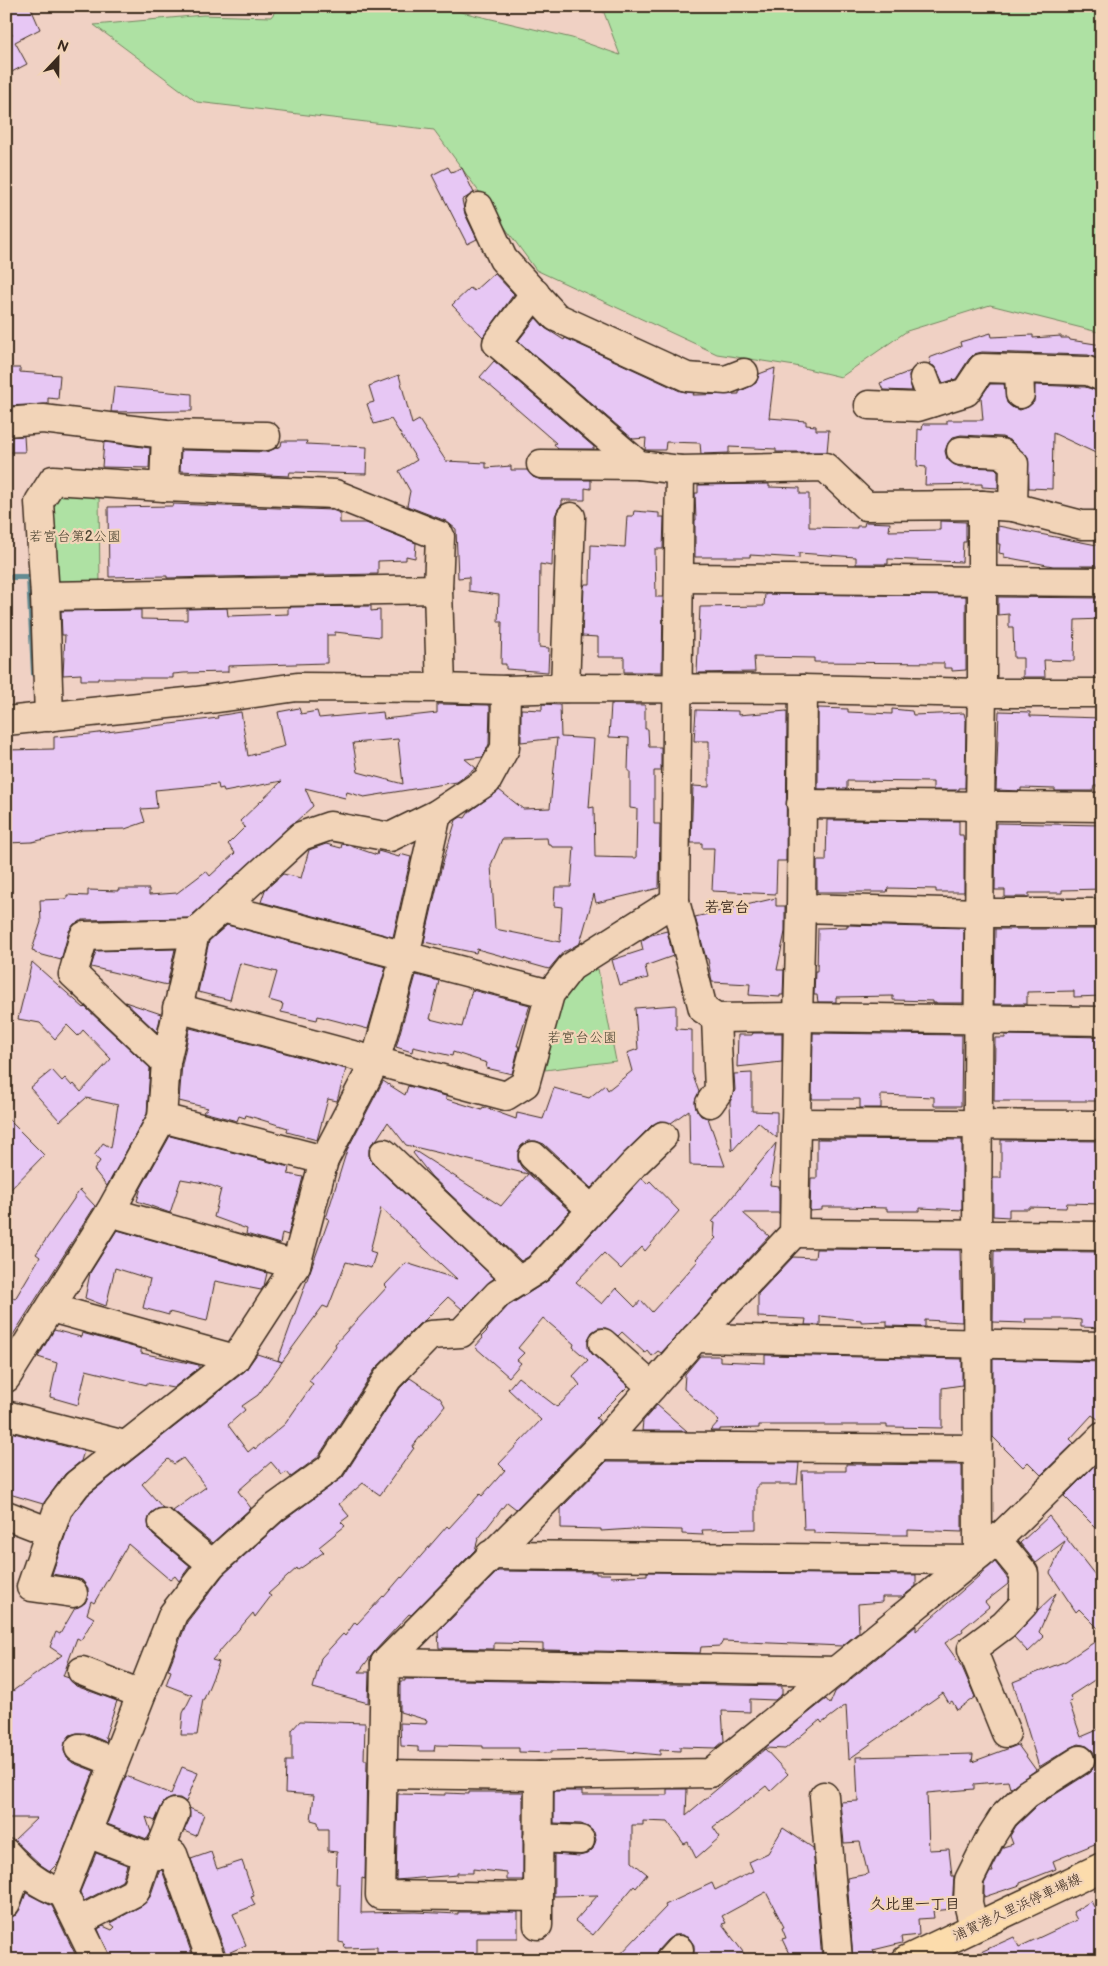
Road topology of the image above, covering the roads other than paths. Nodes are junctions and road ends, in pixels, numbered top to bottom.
1 (479, 207) dead end
2 (535, 293) junction
3 (744, 373) dead end
4 (1102, 377) edge
5 (869, 405) dead end
6 (6, 422) edge
7 (166, 434) junction
8 (266, 436) dead end
9 (961, 451) dead end
10 (541, 464) dead end
11 (639, 465) junction
12 (680, 470) junction
13 (164, 488) junction
14 (982, 505) junction
15 (1014, 506) junction
16 (571, 517) dead end
17 (1102, 525) edge
18 (680, 578) junction
19 (982, 581) junction
20 (1102, 582) edge
21 (438, 589) junction
22 (45, 596) junction
23 (441, 688) junction
24 (565, 688) junction
25 (679, 689) junction
26 (803, 689) junction
27 (506, 690) junction
28 (982, 693) junction
29 (1102, 693) edge
30 (49, 717) junction
31 (6, 721) edge
32 (801, 804) junction
33 (980, 807) junction
34 (1102, 808) edge
35 (437, 814) junction
36 (675, 901) junction
37 (222, 908) junction
38 (801, 908) junction
39 (980, 913) junction
40 (1102, 913) edge
41 (195, 933) junction
42 (405, 956) junction
43 (550, 994) junction
44 (178, 1008) junction
45 (798, 1017) junction
46 (716, 1018) junction
47 (978, 1019) junction
48 (1102, 1020) edge
49 (166, 1062) junction
50 (375, 1062) junction
51 (710, 1103) dead end
52 (162, 1118) junction
53 (796, 1123) junction
54 (978, 1123) junction
55 (1102, 1125) edge
56 (663, 1136) dead end
57 (384, 1153) dead end
58 (533, 1156) dead end
59 (324, 1160) junction
60 (592, 1210) junction
61 (110, 1212) junction
62 (794, 1232) junction
63 (977, 1233) junction
64 (1102, 1236) edge
65 (296, 1265) junction
66 (519, 1281) junction
67 (51, 1308) junction
68 (695, 1338) junction
69 (603, 1343) dead end
70 (977, 1345) junction
71 (1102, 1346) edge
72 (235, 1359) junction
73 (6, 1378) edge
74 (652, 1387) junction
75 (6, 1415) edge
76 (1102, 1438) edge
77 (124, 1445) junction
78 (600, 1446) junction
79 (977, 1449) junction
80 (6, 1515) edge
81 (163, 1523) dead end
82 (50, 1532) junction
83 (982, 1552) junction
84 (490, 1555) junction
85 (212, 1564) junction
86 (73, 1593) dead end
87 (385, 1663) junction
88 (82, 1671) dead end
89 (838, 1671) junction
90 (141, 1694) junction
91 (1006, 1733) dead end
92 (79, 1748) dead end
93 (1080, 1760) dead end
94 (114, 1762) junction
95 (383, 1774) junction
96 (539, 1776) junction
97 (824, 1796) dead end
98 (175, 1813) dead end
99 (86, 1833) junction
100 (538, 1838) junction
101 (580, 1840) dead end
102 (152, 1856) junction
103 (13, 1861) edge
104 (1102, 1867) edge
105 (63, 1892) junction
106 (538, 1897) junction
107 (6, 1903) edge
108 (78, 1922) junction
109 (538, 1925) dead end
110 (974, 1927) junction
111 (96, 1960) edge
112 (211, 1960) edge
113 (838, 1960) edge
114 (906, 1960) edge

1 - 2 street
2 - 3 street
2 - 11 street
4 - 5 street
6 - 7 street
7 - 8 street
7 - 13 street
9 - 15 street
10 - 11 street
11 - 12 street
12 - 14 street
12 - 18 street
13 - 21 street
13 - 22 street
14 - 15 street
14 - 19 street
15 - 17 street
16 - 24 street
18 - 19 street
18 - 25 street
19 - 20 street
19 - 28 street
21 - 22 street
21 - 23 street
22 - 30 street
23 - 27 street
23 - 30 street
24 - 25 street
24 - 27 street
25 - 26 street
25 - 36 street
26 - 28 street
26 - 32 street
27 - 35 street
28 - 29 street
28 - 33 street
30 - 31 street
32 - 33 street
32 - 38 street
33 - 34 street
33 - 39 street
35 - 37 street
35 - 42 street
36 - 43 street
36 - 46 street
37 - 41 street
37 - 42 street
38 - 39 street
38 - 45 street
39 - 40 street
39 - 47 street
41 - 44 street
41 - 49 street
42 - 43 street
42 - 50 street
43 - 50 street
44 - 49 street
44 - 50 street
45 - 46 street
45 - 47 street
45 - 53 street
46 - 51 street
47 - 48 street
47 - 54 street
49 - 52 street
50 - 59 street
52 - 59 street
52 - 61 street
53 - 54 street
53 - 62 street
54 - 55 street
54 - 63 street
56 - 60 street
57 - 66 street
58 - 60 street
59 - 65 street
60 - 66 street
61 - 65 street
61 - 67 street
62 - 63 street
62 - 68 street
63 - 64 street
63 - 70 street
65 - 72 street
66 - 85 street
67 - 72 street
67 - 73 street
68 - 70 street
68 - 74 street
69 - 74 street
70 - 71 street
70 - 79 street
72 - 77 street
74 - 78 street
75 - 77 street
76 - 83 street
77 - 82 street
78 - 79 street
78 - 84 street
79 - 83 street
80 - 82 street
81 - 85 street
82 - 86 street
83 - 84 street
83 - 89 street
83 - 91 street
84 - 87 street
85 - 90 street
87 - 89 street
87 - 95 street
88 - 90 street
89 - 96 street
90 - 94 street
92 - 94 street
93 - 110 street
94 - 99 street
95 - 96 street
95 - 106 street
96 - 100 street
97 - 113 street
98 - 102 street
99 - 102 street
99 - 105 street
100 - 101 street
100 - 106 street
102 - 108 street
102 - 112 street
103 - 105 street
103 - 107 street
104 - 110 main road, 浦賀港久里浜停車場線
105 - 108 street
106 - 109 street
108 - 111 street
110 - 114 main road, 浦賀港久里浜停車場線

